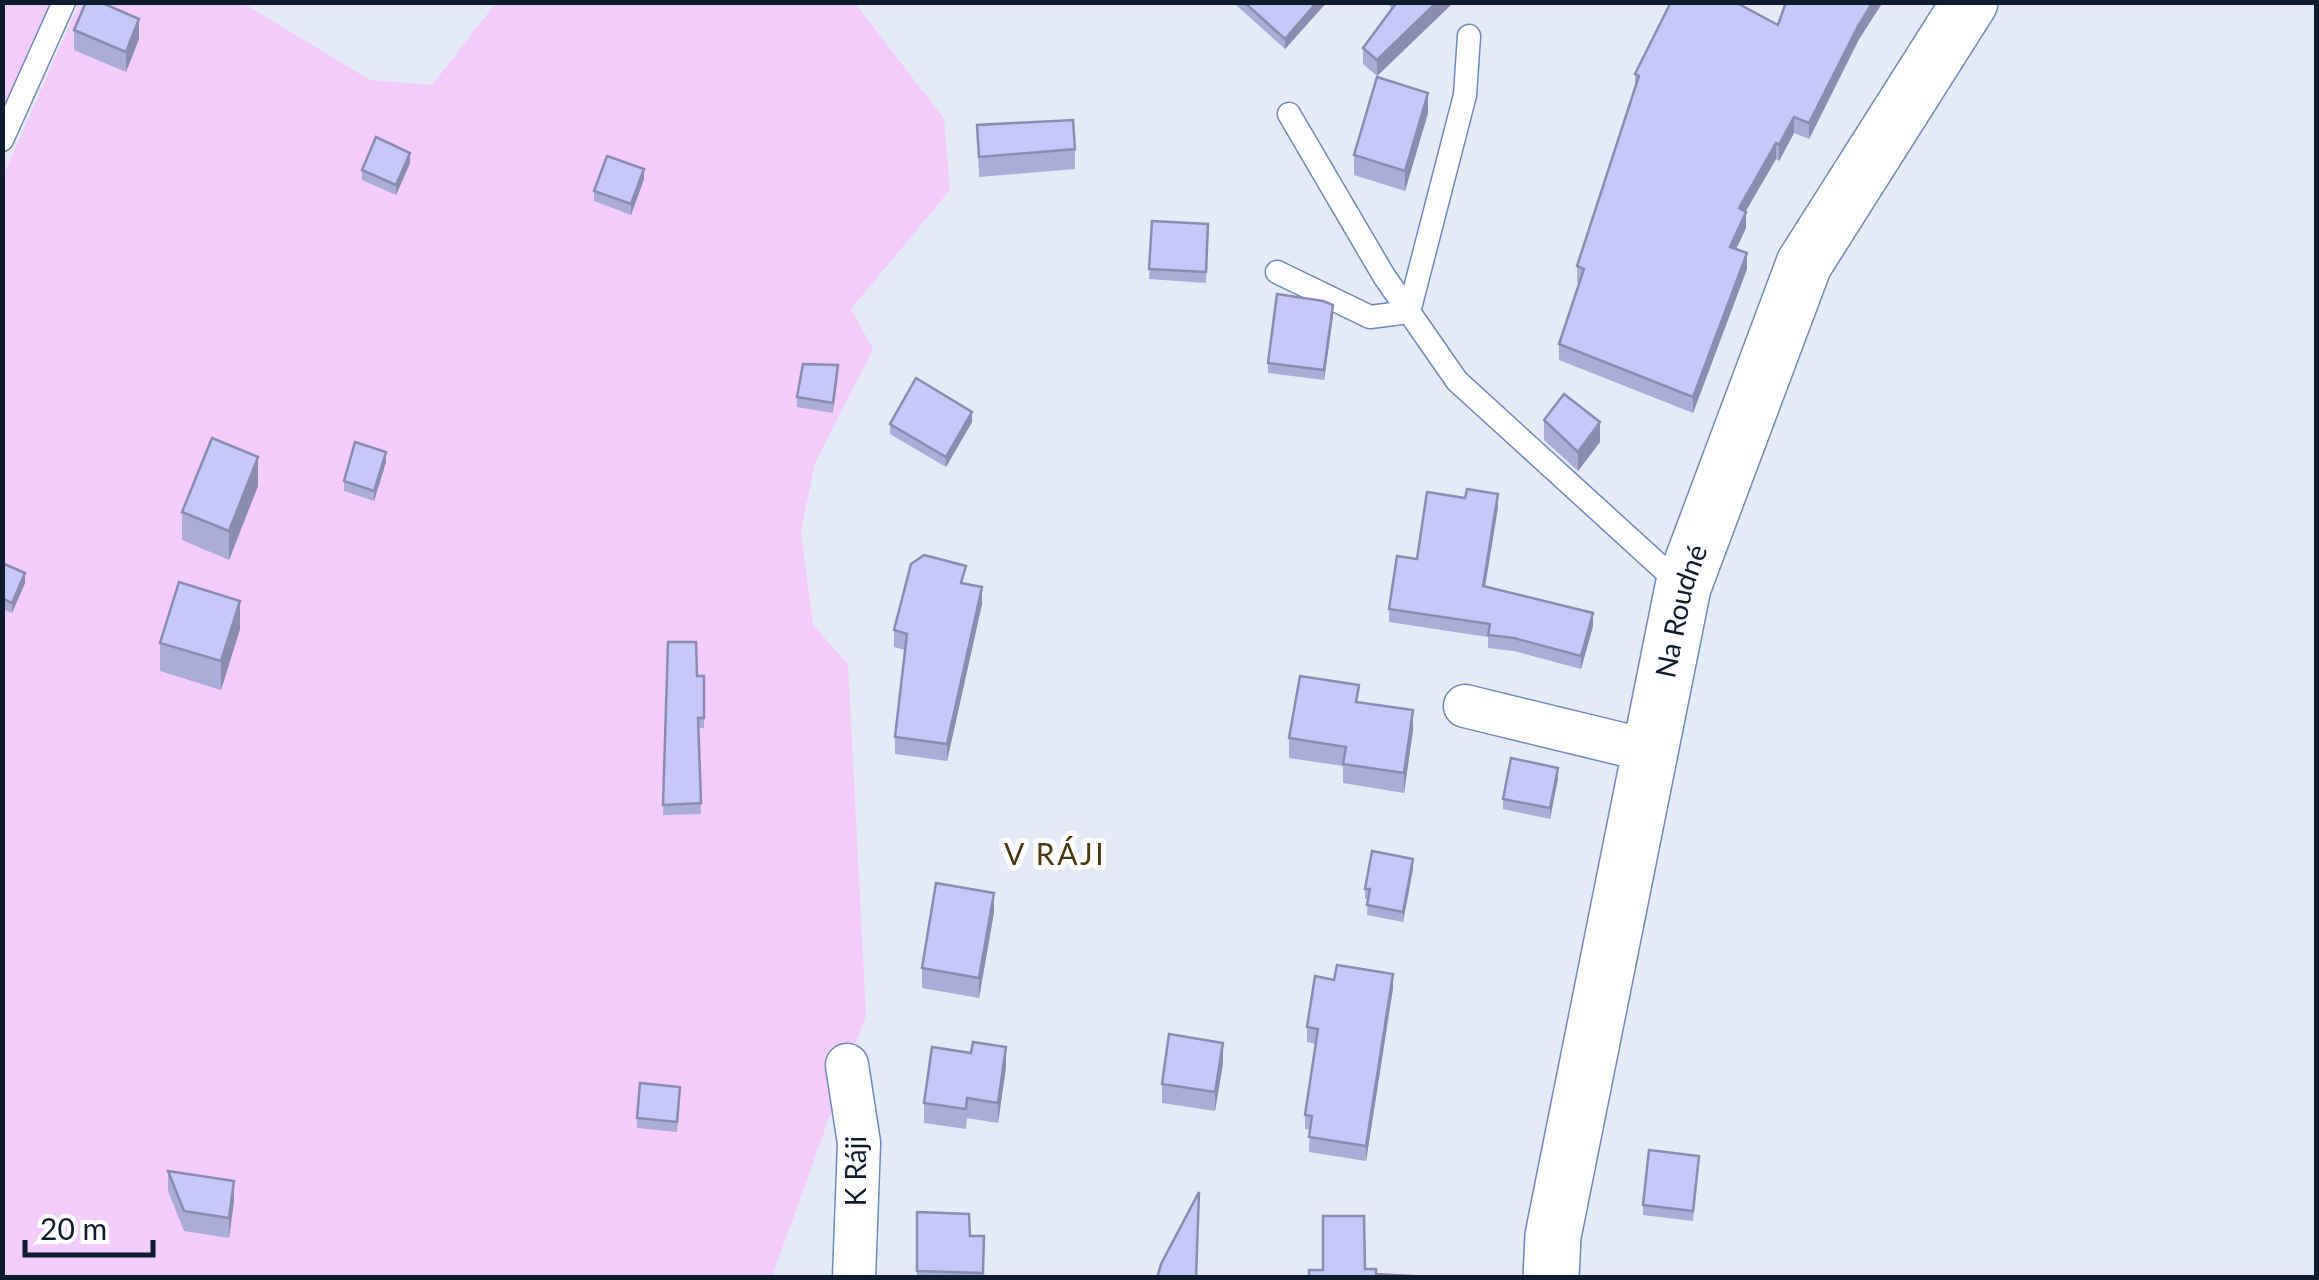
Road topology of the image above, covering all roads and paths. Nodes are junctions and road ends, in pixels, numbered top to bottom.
1 (64, 2) edge
2 (1970, 2) edge
3 (1470, 36) dead end
4 (1289, 114) dead end
5 (2, 140) edge
6 (1278, 272) dead end
7 (1409, 312) junction
8 (1683, 587) junction
9 (1466, 706) dead end
10 (1650, 751) junction
11 (847, 1066) dead end
12 (854, 1278) edge
13 (1551, 1278) edge

1 - 5 lane
2 - 8 street, Na Roudné
3 - 7 lane
4 - 7 lane
6 - 7 lane
7 - 8 lane
8 - 10 street, Na Roudné
9 - 10 street
10 - 13 street, Na Roudné
11 - 12 street, K Ráji

